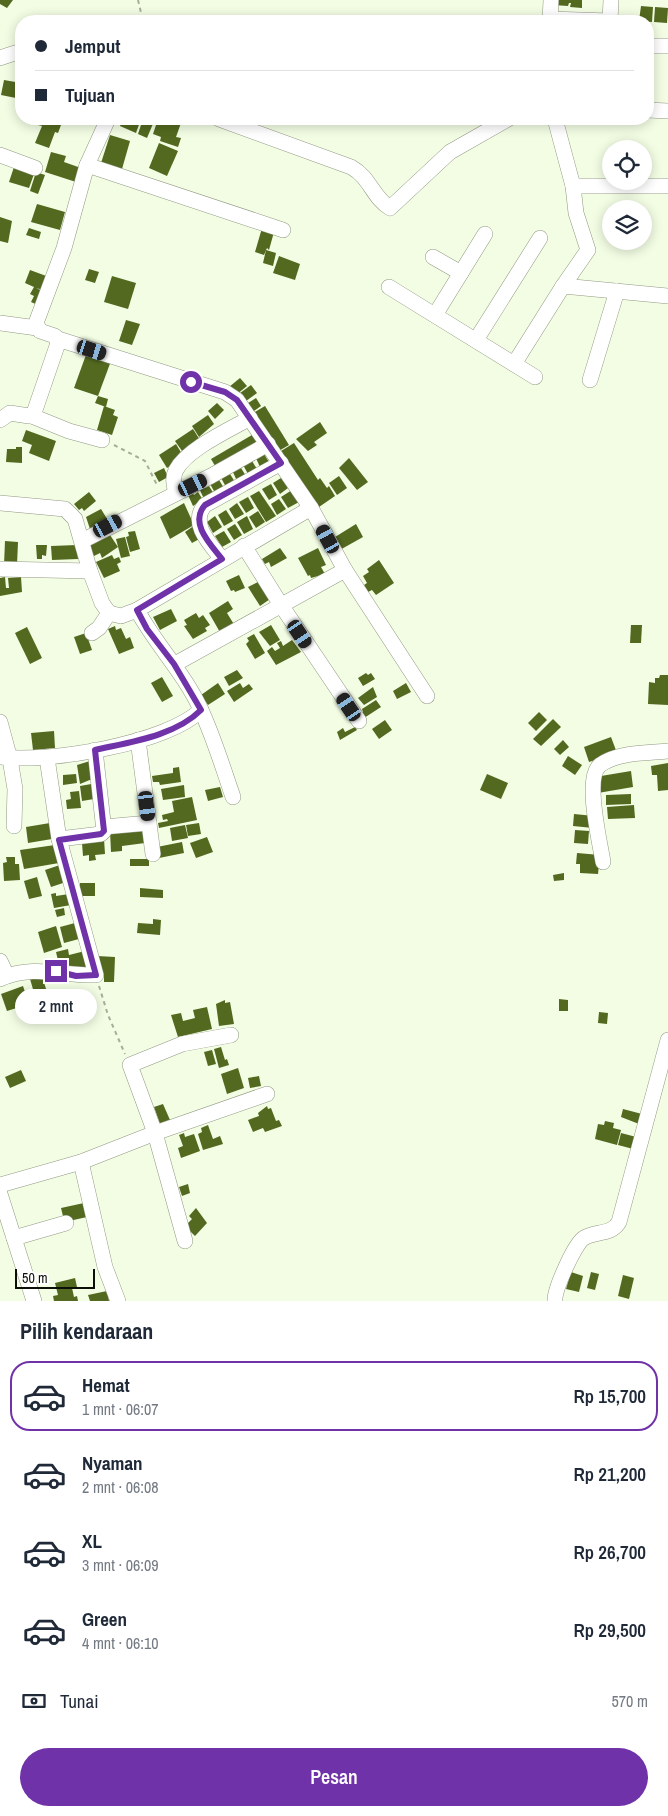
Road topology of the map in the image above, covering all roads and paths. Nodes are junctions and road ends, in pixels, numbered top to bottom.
1 (138, 0) edge
2 (551, 0) edge
3 (611, 0) edge
4 (142, 15) edge
5 (550, 15) edge
6 (610, 15) edge
7 (654, 46) edge
8 (668, 46) edge
9 (15, 53) edge
10 (0, 59) edge
11 (654, 110) edge
12 (668, 111) edge
13 (105, 125) edge
14 (235, 125) edge
15 (497, 125) edge
16 (557, 125) edge
17 (0, 155) edge
18 (87, 165) junction
19 (34, 168) dead end
20 (573, 186) junction
21 (668, 186) edge
22 (283, 230) dead end
23 (485, 234) dead end
24 (540, 238) dead end
25 (433, 257) dead end
26 (460, 274) junction
27 (563, 286) junction
28 (389, 287) dead end
29 (617, 291) junction
30 (668, 296) edge
31 (435, 315) junction
32 (0, 323) edge
33 (37, 328) junction
34 (58, 339) junction
35 (476, 340) junction
36 (514, 364) junction
37 (535, 377) dead end
38 (590, 380) dead end
39 (32, 416) junction
40 (1, 418) edge
41 (250, 418) junction
42 (102, 440) joint
43 (268, 444) junction
44 (281, 463) junction
45 (169, 497) junction
46 (0, 503) edge
47 (311, 508) junction
48 (82, 541) junction
49 (244, 546) junction
50 (222, 559) junction
51 (0, 569) edge
52 (346, 570) junction
53 (90, 571) junction
54 (280, 605) junction
55 (137, 610) junction
56 (109, 613) junction
57 (92, 633) dead end
58 (174, 664) junction
59 (427, 696) dead end
60 (201, 710) junction
61 (359, 721) dead end
62 (0, 722) edge
63 (138, 740) junction
64 (95, 750) junction
65 (668, 752) edge
66 (5, 758) edge
67 (47, 758) junction
68 (233, 797) dead end
69 (149, 823) junction
70 (14, 826) dead end
71 (104, 827) junction
72 (59, 840) junction
73 (153, 854) dead end
74 (603, 862) dead end
75 (0, 962) edge
76 (96, 975) junction
77 (4, 978) edge
78 (231, 1035) dead end
79 (668, 1040) edge
80 (130, 1066) junction
81 (267, 1094) dead end
82 (155, 1133) junction
83 (81, 1162) junction
84 (0, 1185) edge
85 (0, 1194) edge
86 (66, 1223) dead end
87 (14, 1238) junction
88 (185, 1241) dead end
89 (34, 1301) edge
90 (118, 1301) edge
91 (555, 1301) edge

1 - 4 path
2 - 5 street
3 - 6 street
7 - 8 street
9 - 10 street
11 - 12 street
13 - 18 street
14 - 15 street
16 - 20 street
17 - 19 street
18 - 22 street
18 - 33 street
20 - 21 street
20 - 27 street
23 - 26 street
24 - 35 street
25 - 26 street
26 - 31 street
27 - 29 street
27 - 36 street
28 - 31 street
29 - 30 street
29 - 38 street
31 - 35 street
32 - 33 street
33 - 34 street
34 - 39 street
34 - 41 street
35 - 36 street
36 - 37 street
39 - 40 street
39 - 42 street
41 - 43 street
41 - 45 street
42 - 45 path
43 - 44 street
43 - 45 street
44 - 47 street
44 - 50 street
45 - 48 street
46 - 48 street
47 - 49 street
47 - 52 street
48 - 53 street
49 - 50 street
49 - 54 street
50 - 55 street
51 - 53 street
52 - 54 street
52 - 59 street
53 - 56 street
54 - 58 street
54 - 61 street
55 - 56 street
55 - 58 street
56 - 57 street
58 - 60 street
60 - 63 street
60 - 68 street
62 - 66 street
63 - 64 street
63 - 69 street
64 - 67 street
64 - 71 street
65 - 74 street
66 - 67 street
66 - 70 street
67 - 72 street
69 - 71 street
69 - 73 street
71 - 72 street
72 - 76 street
75 - 77 street
76 - 77 street
76 - 80 path
78 - 80 street
79 - 91 street
80 - 82 street
81 - 82 street
82 - 83 street
82 - 88 street
83 - 84 street
83 - 90 street
85 - 87 street
86 - 87 street
87 - 89 street

